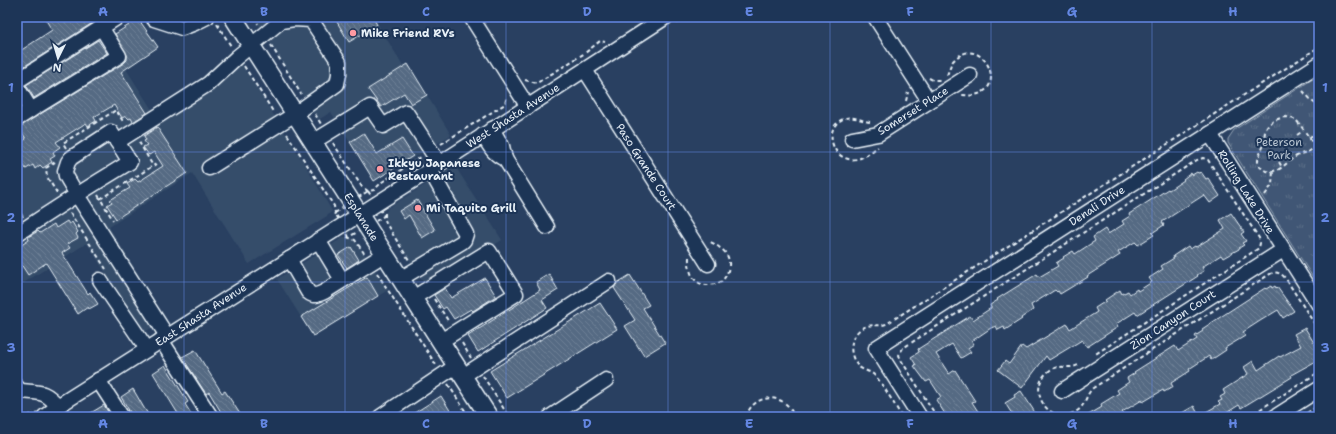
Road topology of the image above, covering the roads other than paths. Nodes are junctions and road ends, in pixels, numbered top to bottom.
1 (118, 17) edge
2 (207, 17) edge
3 (233, 17) edge
4 (470, 17) edge
5 (875, 17) edge
6 (154, 19) dead end
7 (670, 21) edge
8 (101, 27) junction
9 (251, 45) junction
10 (1319, 64) edge
11 (584, 70) junction
12 (970, 75) dead end
13 (17, 81) edge
14 (17, 87) edge
15 (928, 101) junction
16 (528, 107) junction
17 (31, 110) junction
18 (295, 114) junction
19 (17, 119) edge
20 (488, 132) junction
21 (1210, 134) junction
22 (852, 139) dead end
23 (117, 142) junction
24 (313, 142) junction
25 (434, 166) junction
26 (209, 168) dead end
27 (77, 195) junction
28 (359, 214) junction
29 (547, 227) dead end
30 (17, 234) edge
31 (318, 240) junction
32 (1283, 250) junction
33 (378, 258) junction
34 (289, 259) junction
35 (708, 264) dead end
36 (105, 278) road end
37 (400, 279) junction
38 (342, 280) junction
39 (609, 280) dead end
40 (413, 298) junction
41 (1319, 305) edge
42 (164, 338) junction
43 (440, 341) junction
44 (147, 349) junction
45 (454, 372) junction
46 (98, 380) junction
47 (606, 380) dead end
48 (1319, 389) edge
49 (18, 391) edge
50 (1062, 391) dead end
51 (58, 406) junction
52 (44, 417) edge
53 (122, 417) edge
54 (211, 417) edge
55 (380, 417) edge
56 (489, 417) edge
57 (550, 417) edge
58 (920, 417) edge
59 (1275, 417) edge

1 - 8 street
2 - 6 street
3 - 9 main road, Esplanade
4 - 16 street
5 - 15 street
7 - 11 street, West Shasta Avenue
8 - 13 street
8 - 17 street
9 - 18 main road, Esplanade
9 - 18 street
9 - 23 street
10 - 21 street, Denali Drive
11 - 16 street, West Shasta Avenue
11 - 35 street, Paso Grande Court
12 - 15 street, Somerset Place
14 - 17 street
15 - 22 street, Somerset Place
16 - 20 street, West Shasta Avenue
17 - 19 street
18 - 24 main road, Esplanade
18 - 26 street
20 - 25 street, West Shasta Avenue
20 - 29 street
21 - 32 street, Rolling Lake Drive
21 - 58 street, Denali Drive
23 - 27 street
23 - 27 street
24 - 25 street
24 - 28 main road, Esplanade
25 - 28 street, West Shasta Avenue
25 - 37 street
27 - 30 street
27 - 42 street
28 - 31 street, East Shasta Avenue
28 - 33 main road, Esplanade
31 - 34 street, East Shasta Avenue
31 - 38 street
32 - 41 street, Rolling Lake Drive
32 - 50 street, Zion Canyon Court
33 - 37 main road, Esplanade
33 - 38 street
34 - 38 street
34 - 42 street, East Shasta Avenue
36 - 44 street
37 - 40 main road, Esplanade
39 - 45 street
40 - 43 main road, Esplanade
40 - 43 street
42 - 44 street, East Shasta Avenue
42 - 54 street
43 - 45 main road, Esplanade
44 - 46 street, East Shasta Avenue
45 - 55 street
45 - 56 main road, Esplanade
46 - 51 street, East Shasta Avenue
46 - 53 street
47 - 57 street
48 - 59 street
49 - 51 street
51 - 52 street, East Shasta Avenue

